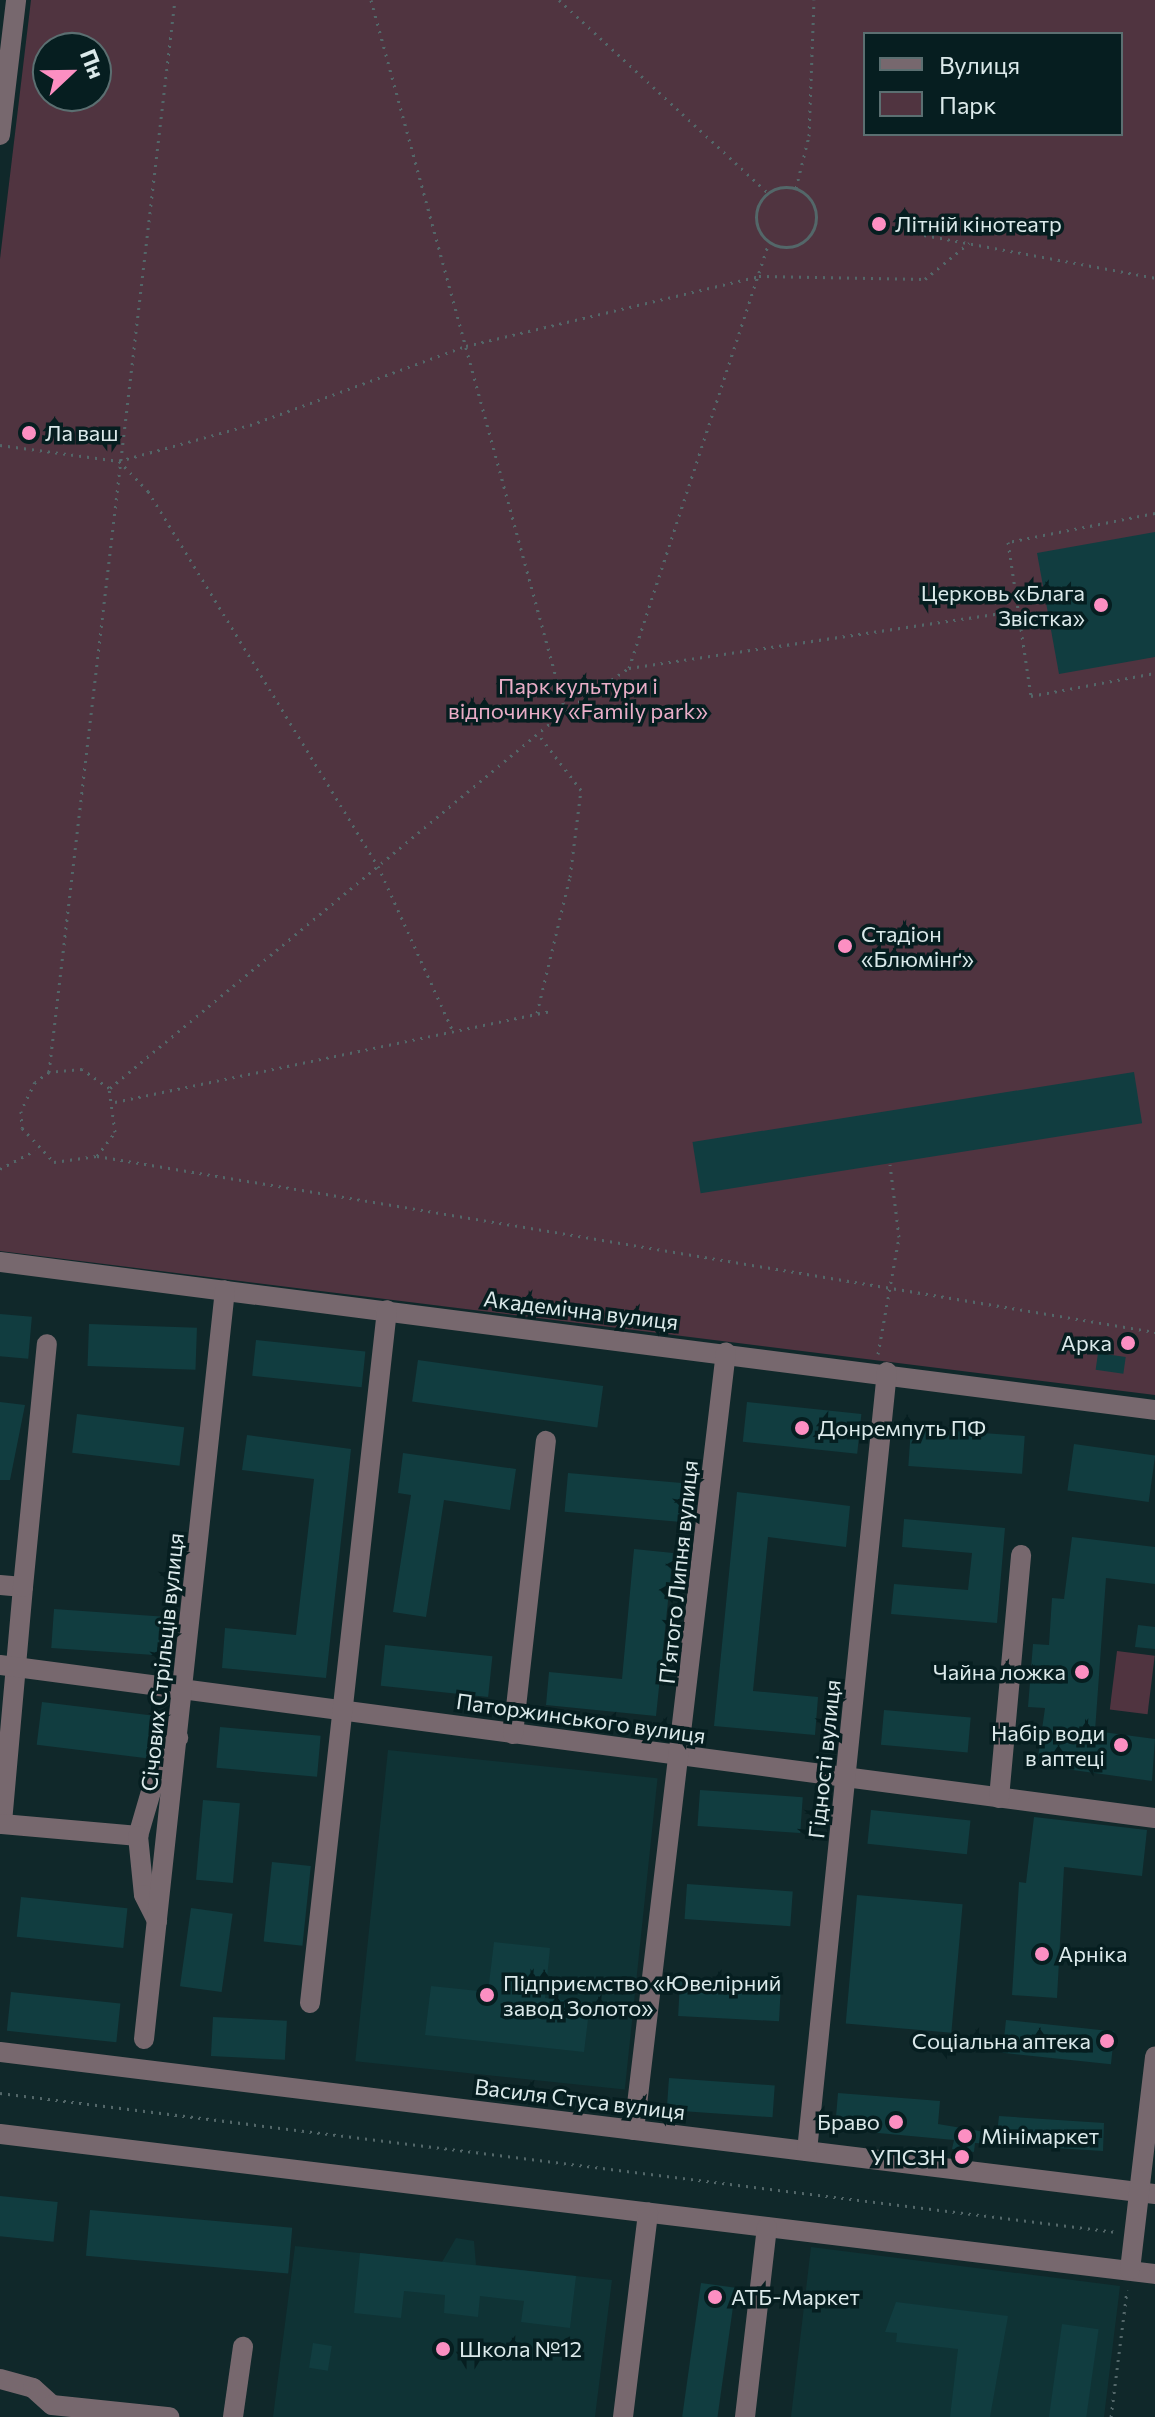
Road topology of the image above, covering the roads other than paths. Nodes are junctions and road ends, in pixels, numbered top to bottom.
1 (16, 0) edge
2 (4, 64) edge
3 (0, 135) edge
4 (0, 1262) edge
5 (225, 1290) junction
6 (387, 1310) junction
7 (47, 1344) dead end
8 (726, 1352) junction
9 (880, 1371) junction
10 (1155, 1410) edge
11 (546, 1441) dead end
12 (1021, 1555) dead end
13 (0, 1585) edge
14 (23, 1587) junction
15 (8, 1666) edge
16 (184, 1689) junction
17 (342, 1711) junction
18 (513, 1734) junction
19 (178, 1738) junction
20 (682, 1756) junction
21 (846, 1778) junction
22 (999, 1798) junction
23 (1155, 1818) edge
24 (138, 1836) junction
25 (157, 1921) junction
26 (310, 2003) dead end
27 (144, 2039) dead end
28 (0, 2052) edge
29 (1155, 2056) edge
30 (634, 2130) junction
31 (0, 2134) edge
32 (807, 2151) junction
33 (1147, 2193) edge
34 (648, 2213) junction
35 (767, 2227) junction
36 (1130, 2270) junction
37 (1155, 2274) edge
38 (243, 2347) dead end
39 (0, 2379) edge
40 (169, 2417) edge
41 (233, 2417) edge
42 (623, 2417) edge
43 (745, 2417) edge

1 - 2 street
2 - 3 street
4 - 5 street, Академічна вулиця
5 - 6 street, Академічна вулиця
5 - 16 street, Січових Стрільців вулиця
6 - 8 street, Академічна вулиця
6 - 17 street
7 - 14 street
8 - 9 street, Академічна вулиця
8 - 20 street, П’ятого Липня вулиця
9 - 10 street, Академічна вулиця
9 - 21 street, Гідності вулиця
11 - 18 street
12 - 22 street
13 - 14 street
14 - 15 street
15 - 16 street, Паторжинського вулиця
15 - 24 street
16 - 17 street, Паторжинського вулиця
16 - 19 street, Січових Стрільців вулиця
17 - 18 street, Паторжинського вулиця
17 - 26 street
18 - 20 street, Паторжинського вулиця
19 - 24 street
19 - 25 street, Січових Стрільців вулиця
20 - 21 street, Паторжинського вулиця
20 - 30 street, П’ятого Липня вулиця
21 - 22 street, Паторжинського вулиця
21 - 32 street, Гідності вулиця
22 - 23 street, Паторжинського вулиця
24 - 25 street
25 - 27 street, Січових Стрільців вулиця
28 - 30 street, Василя Стуса вулиця
29 - 33 street
30 - 32 street, Василя Стуса вулиця
31 - 34 street
32 - 33 street, Василя Стуса вулиця
33 - 36 street
34 - 35 street
34 - 42 street
35 - 36 street
35 - 43 street
36 - 37 street
38 - 41 street
39 - 40 street

